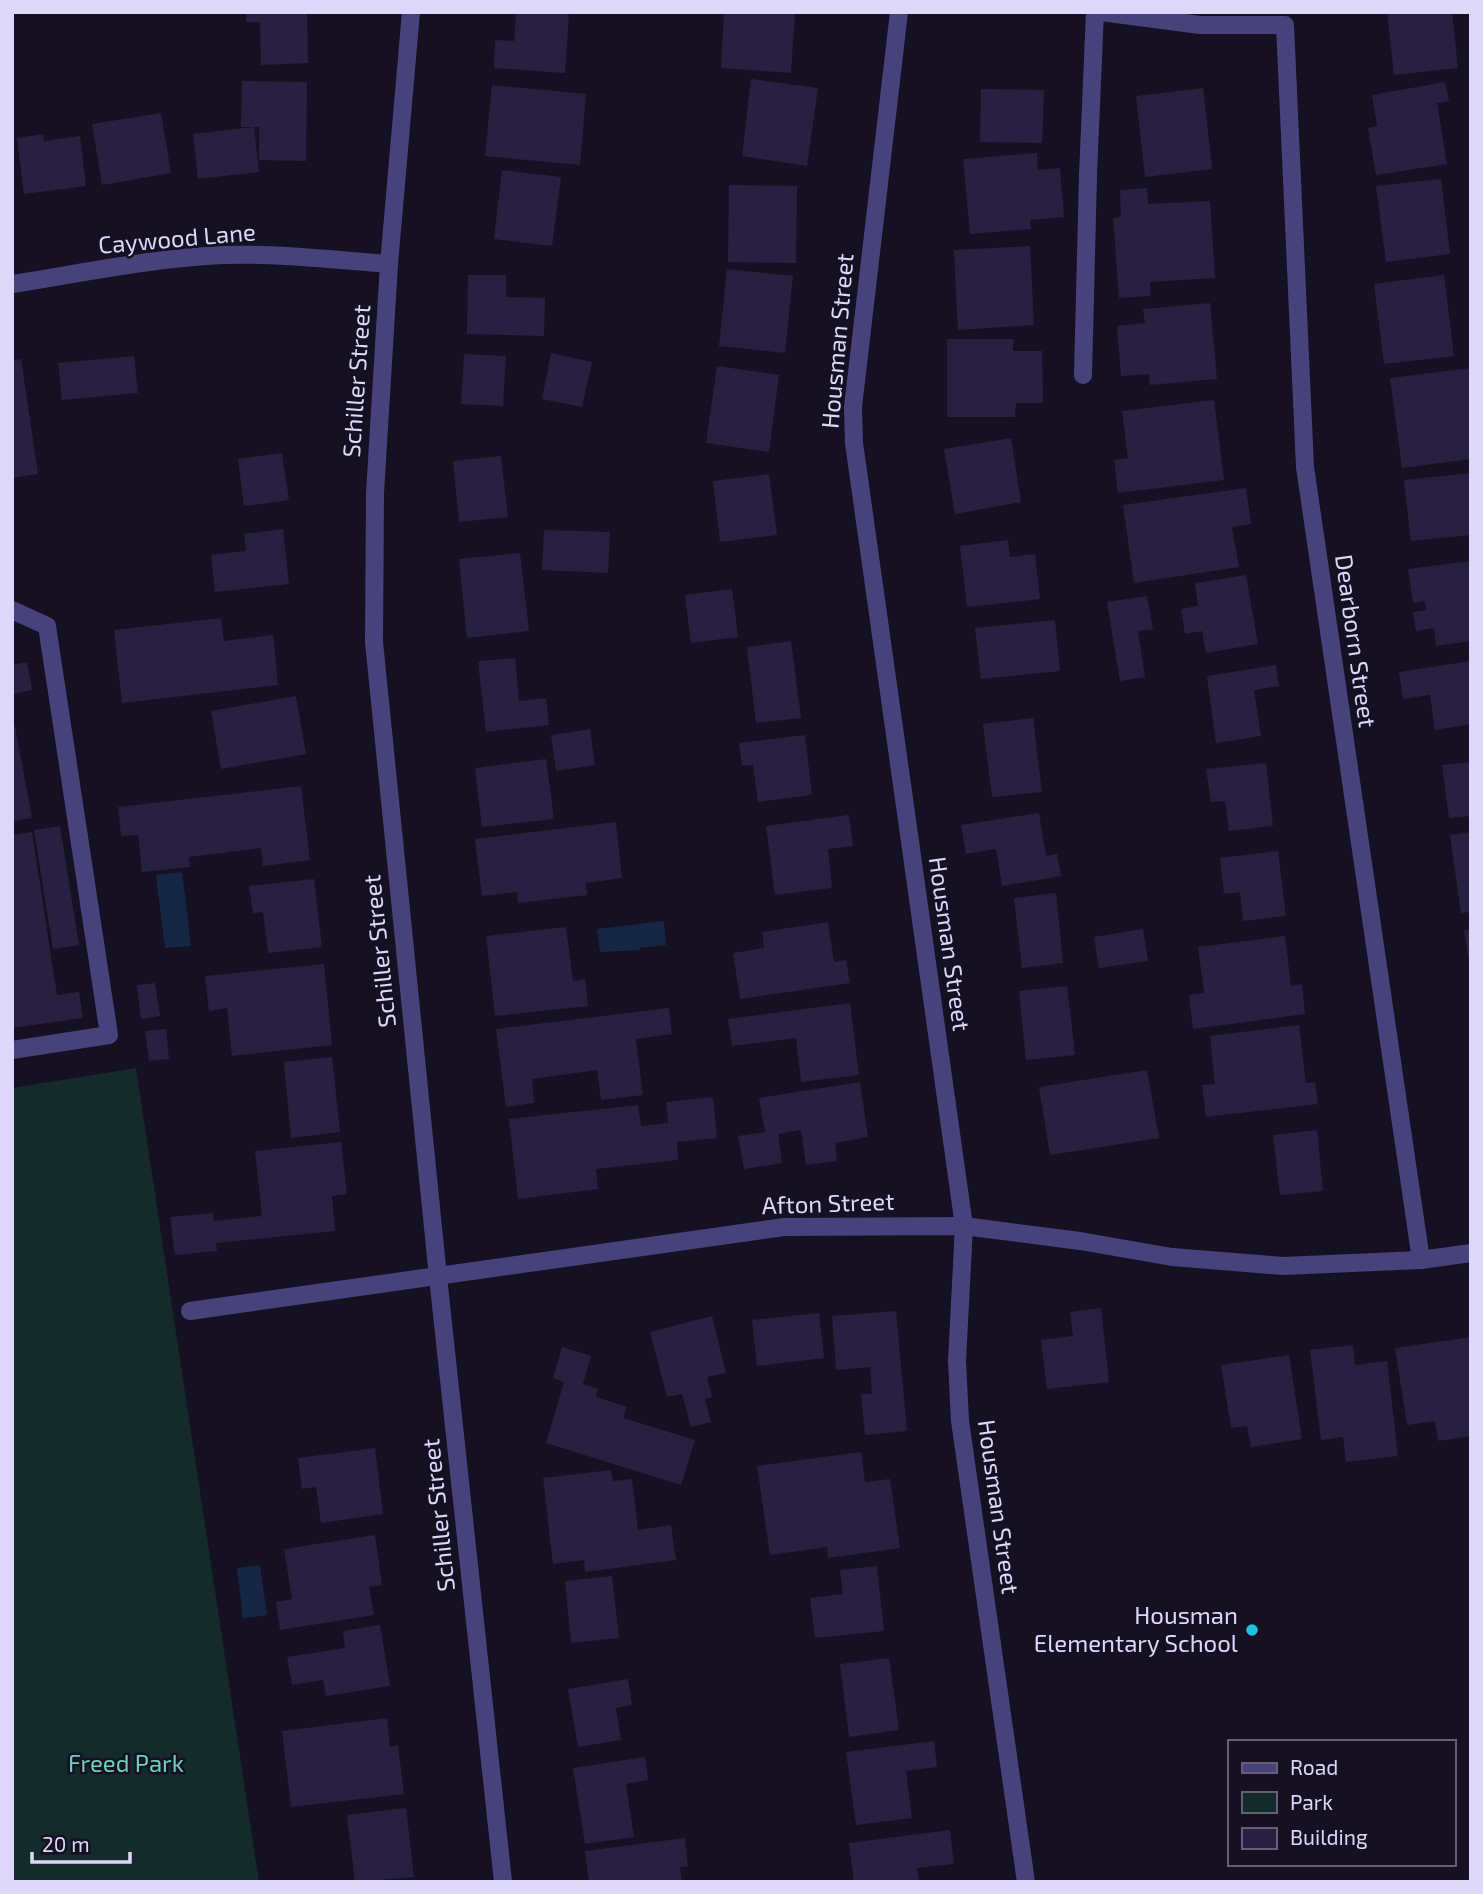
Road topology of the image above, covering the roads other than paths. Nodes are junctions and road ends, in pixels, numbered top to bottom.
1 (411, 12) edge
2 (899, 12) edge
3 (1095, 12) edge
4 (1101, 12) edge
5 (389, 264) junction
6 (12, 284) edge
7 (1083, 375) dead end
8 (12, 610) edge
9 (12, 1050) edge
10 (964, 1226) junction
11 (1471, 1253) edge
12 (1421, 1260) junction
13 (438, 1277) junction
14 (190, 1311) dead end
15 (503, 1882) edge
16 (1027, 1882) edge

1 - 5 street, Schiller Street
2 - 10 street, Housman Street
3 - 7 street
4 - 12 street, Dearborn Street
5 - 6 street, Caywood Lane
5 - 13 street, Schiller Street
8 - 9 street
10 - 12 street, Afton Street
10 - 13 street, Afton Street
10 - 16 street, Housman Street
11 - 12 street, Afton Street
13 - 14 street, Afton Street
13 - 15 street, Schiller Street

